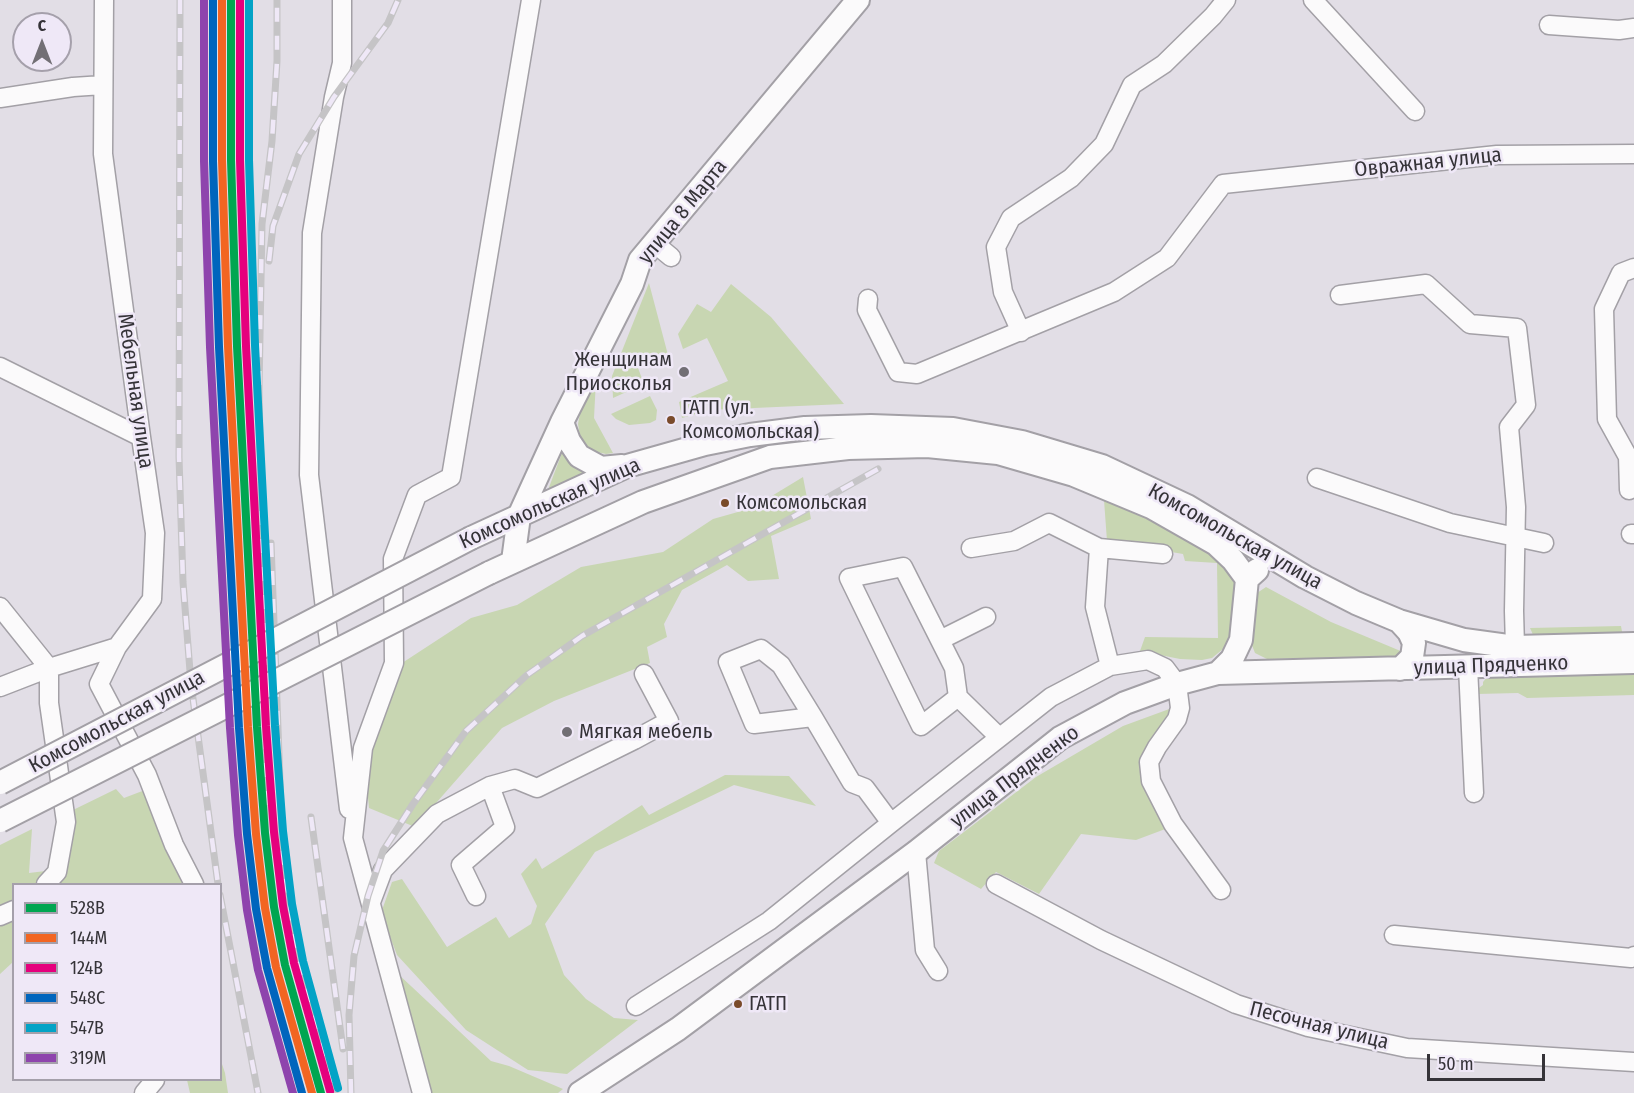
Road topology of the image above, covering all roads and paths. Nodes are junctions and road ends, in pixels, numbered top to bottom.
1 (104, 0) edge
2 (342, 0) edge
3 (531, 0) edge
4 (858, 0) edge
5 (1226, 0) edge
6 (1313, 0) edge
7 (1549, 25) dead end
8 (1634, 28) edge
9 (103, 86) junction
10 (0, 98) edge
11 (1415, 111) dead end
12 (1634, 154) edge
13 (1634, 268) edge
14 (1340, 295) dead end
15 (868, 298) dead end
16 (1021, 332) junction
17 (0, 367) edge
18 (562, 422) junction
19 (141, 437) junction
20 (627, 466) junction
21 (1317, 478) dead end
22 (1629, 490) dead end
23 (519, 516) junction
24 (1515, 538) junction
25 (1544, 543) dead end
26 (971, 548) dead end
27 (1099, 548) junction
28 (1163, 554) dead end
29 (513, 561) junction
30 (1278, 562) junction
31 (1247, 579) junction
32 (0, 607) edge
33 (986, 617) dead end
34 (1400, 621) junction
35 (940, 640) junction
36 (1241, 640) junction
37 (1634, 644) edge
38 (117, 647) junction
39 (1515, 647) junction
40 (1634, 662) edge
41 (1110, 666) junction
42 (1468, 667) junction
43 (49, 668) junction
44 (1400, 669) junction
45 (1262, 672) junction
46 (1218, 673) junction
47 (644, 674) dead end
48 (1177, 684) junction
49 (0, 687) edge
50 (958, 697) junction
51 (813, 717) junction
52 (999, 737) junction
53 (0, 783) edge
54 (490, 786) junction
55 (1474, 793) dead end
56 (0, 821) edge
57 (891, 822) junction
58 (353, 838) junction
59 (916, 852) junction
60 (48, 883) edge
61 (193, 883) edge
62 (996, 884) dead end
63 (1221, 890) dead end
64 (476, 896) dead end
65 (371, 902) junction
66 (1394, 935) dead end
67 (1634, 956) edge
68 (938, 971) dead end
69 (636, 1006) dead end
70 (1634, 1062) edge
71 (154, 1081) edge
72 (144, 1093) edge
73 (422, 1093) edge
74 (580, 1093) edge

1 - 9 street, Мебельная улица
2 - 58 street
3 - 58 street
4 - 18 main road, улица 8 Марта
5 - 16 street
6 - 11 street
7 - 8 street
9 - 10 street
9 - 19 street, Мебельная улица
12 - 16 street, Овражная улица
13 - 22 street
14 - 24 street
15 - 16 street
17 - 19 street
18 - 20 main road
18 - 23 main road, улица 8 Марта
19 - 38 street, Мебельная улица
20 - 23 main road, Комсомольская улица
20 - 30 main road, Комсомольская улица
21 - 24 street
23 - 29 main road, улица 8 Марта
23 - 53 main road, Комсомольская улица, bridge
24 - 25 street
24 - 39 street
26 - 27 street
27 - 28 street
27 - 41 street
29 - 31 main road, Комсомольская улица
29 - 56 main road, Комсомольская улица, bridge
30 - 31 main road
30 - 34 main road, Комсомольская улица
31 - 36 main road
32 - 43 street
33 - 35 street
34 - 39 main road, улица Прядченко
34 - 44 main road
35 - 50 street
35 - 50 street
36 - 45 main road
36 - 46 main road
37 - 39 main road, улица Прядченко
38 - 43 street
38 - 61 street, Мебельная улица
40 - 42 main road, улица Прядченко
41 - 48 street
41 - 52 street
42 - 44 main road, улица Прядченко
42 - 55 street
43 - 49 street
43 - 60 street
44 - 45 main road, улица Прядченко
45 - 46 main road, улица Прядченко
46 - 48 main road, улица Прядченко
47 - 54 street
48 - 59 main road, улица Прядченко
48 - 63 street
50 - 52 street
51 - 51 street
51 - 57 street
52 - 57 street
54 - 64 street
54 - 65 street
57 - 69 street
58 - 65 street
59 - 68 street
59 - 74 main road, улица Прядченко
62 - 70 street, Песочная улица
65 - 73 street
66 - 67 street
71 - 72 street

